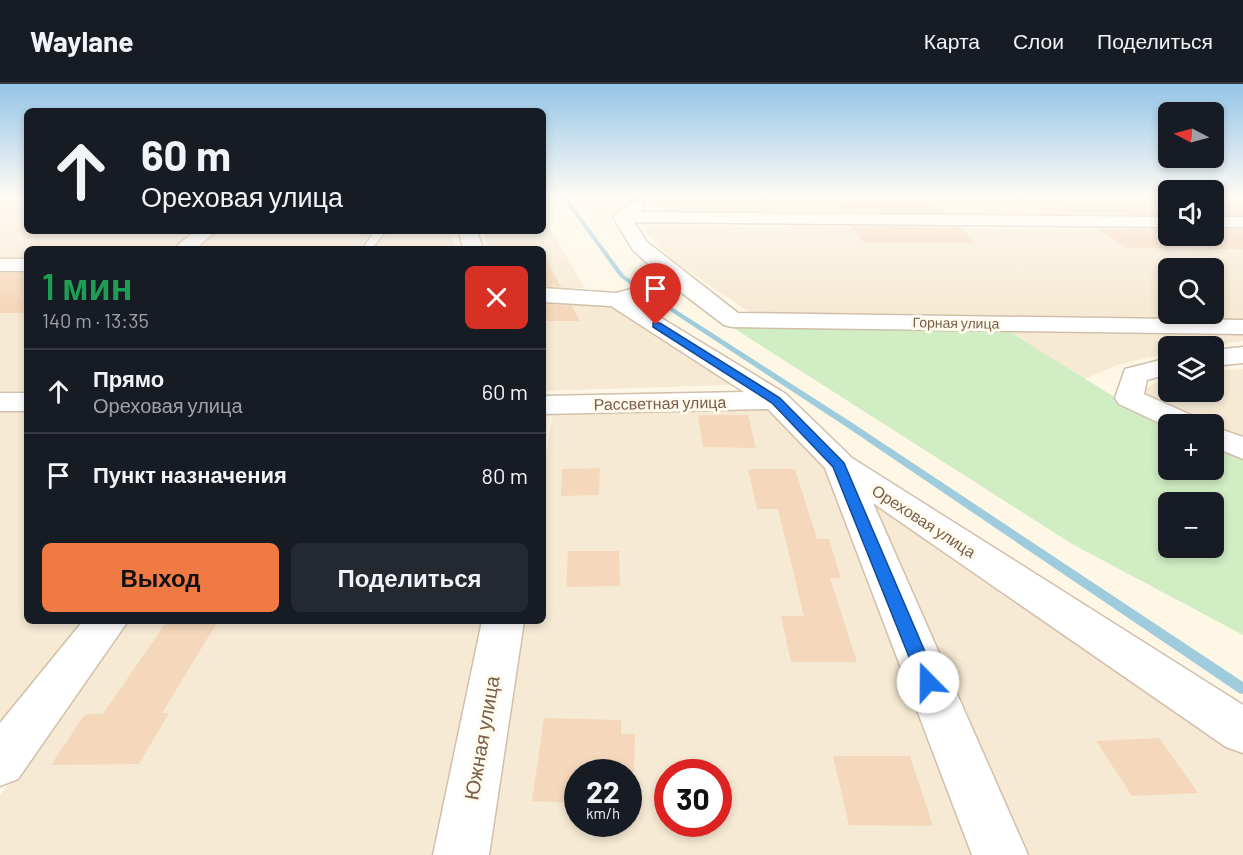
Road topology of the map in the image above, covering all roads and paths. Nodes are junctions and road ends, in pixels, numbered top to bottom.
1 (638, 233) edge
2 (203, 234) edge
3 (187, 246) edge
4 (0, 265) edge
5 (24, 266) edge
6 (682, 282) junction
7 (546, 295) edge
8 (616, 300) junction
9 (1243, 327) edge
10 (1243, 355) edge
11 (1224, 357) edge
12 (1158, 369) edge
13 (776, 400) junction
14 (546, 405) edge
15 (1165, 414) edge
16 (1224, 440) edge
17 (1243, 449) edge
18 (840, 465) junction
19 (105, 624) edge
20 (502, 624) edge
21 (1243, 731) edge
22 (0, 762) edge
23 (461, 855) edge
24 (1000, 855) edge

1 - 6 street, Горная улица
2 - 3 street
4 - 5 street
6 - 8 street
6 - 9 street, Горная улица
7 - 8 street, Ореховая улица
8 - 13 street, Ореховая улица
10 - 11 street
12 - 15 street
13 - 14 street, Рассветная улица
13 - 18 street, Ореховая улица
16 - 17 street
18 - 21 street, Ореховая улица
18 - 24 street
19 - 22 street
20 - 23 street, Южная улица

